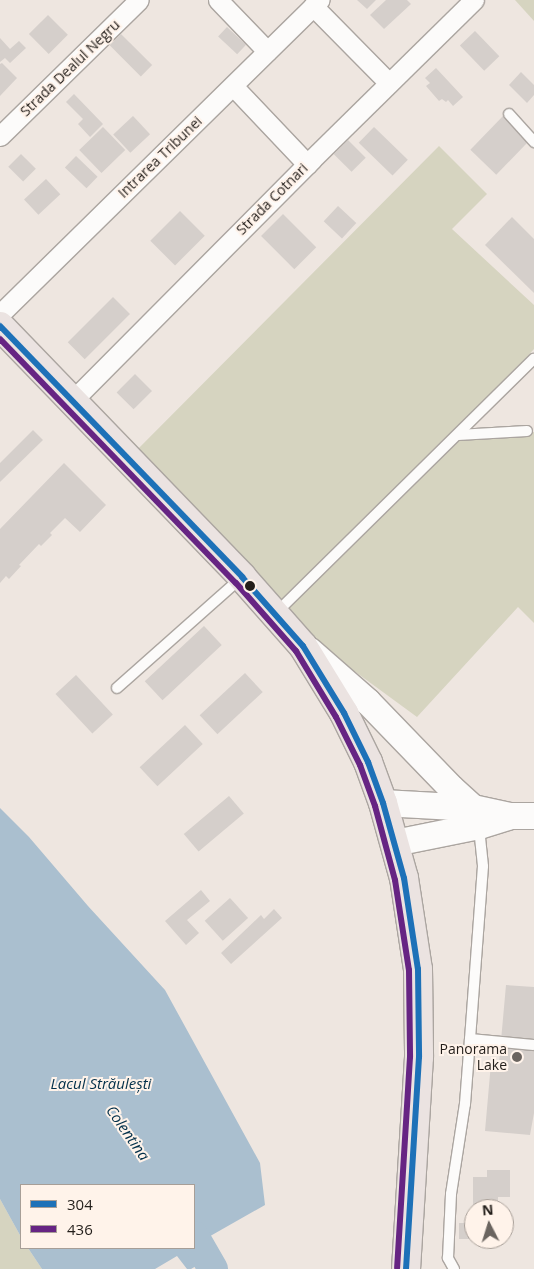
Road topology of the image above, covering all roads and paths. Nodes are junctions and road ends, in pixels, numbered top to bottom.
1 (139, 0) edge
2 (218, 0) edge
3 (474, 0) edge
4 (316, 3) edge
5 (267, 51) junction
6 (389, 83) junction
7 (233, 86) junction
8 (509, 114) dead end
9 (0, 136) edge
10 (534, 142) edge
11 (307, 164) junction
12 (0, 314) edge
13 (0, 326) edge
14 (534, 359) edge
15 (73, 400) junction
16 (527, 431) dead end
17 (458, 434) junction
18 (242, 577) junction
19 (275, 614) junction
20 (303, 646) junction
21 (117, 688) dead end
22 (384, 803) junction
23 (522, 816) edge
24 (476, 817) junction
25 (395, 843) junction
26 (470, 1040) junction
27 (534, 1045) edge
28 (406, 1269) edge
29 (454, 1269) edge

1 - 9 street, Strada Dealul Negru
2 - 5 street
3 - 6 street, Strada Cotnari
4 - 5 street, Intrarea Tribunei
4 - 6 street
5 - 7 street, Intrarea Tribunei
6 - 11 street, Strada Cotnari
7 - 11 street
7 - 12 street, Intrarea Tribunei
8 - 10 lane
11 - 15 street, Strada Cotnari
13 - 15 main road
14 - 17 lane
15 - 18 main road
16 - 17 lane
17 - 19 lane
18 - 19 main road
18 - 21 lane
19 - 20 main road
20 - 22 main road
20 - 24 main road
22 - 24 main road
22 - 25 main road
23 - 24 main road
24 - 25 main road
24 - 26 lane
25 - 28 main road
26 - 27 lane
26 - 29 lane

